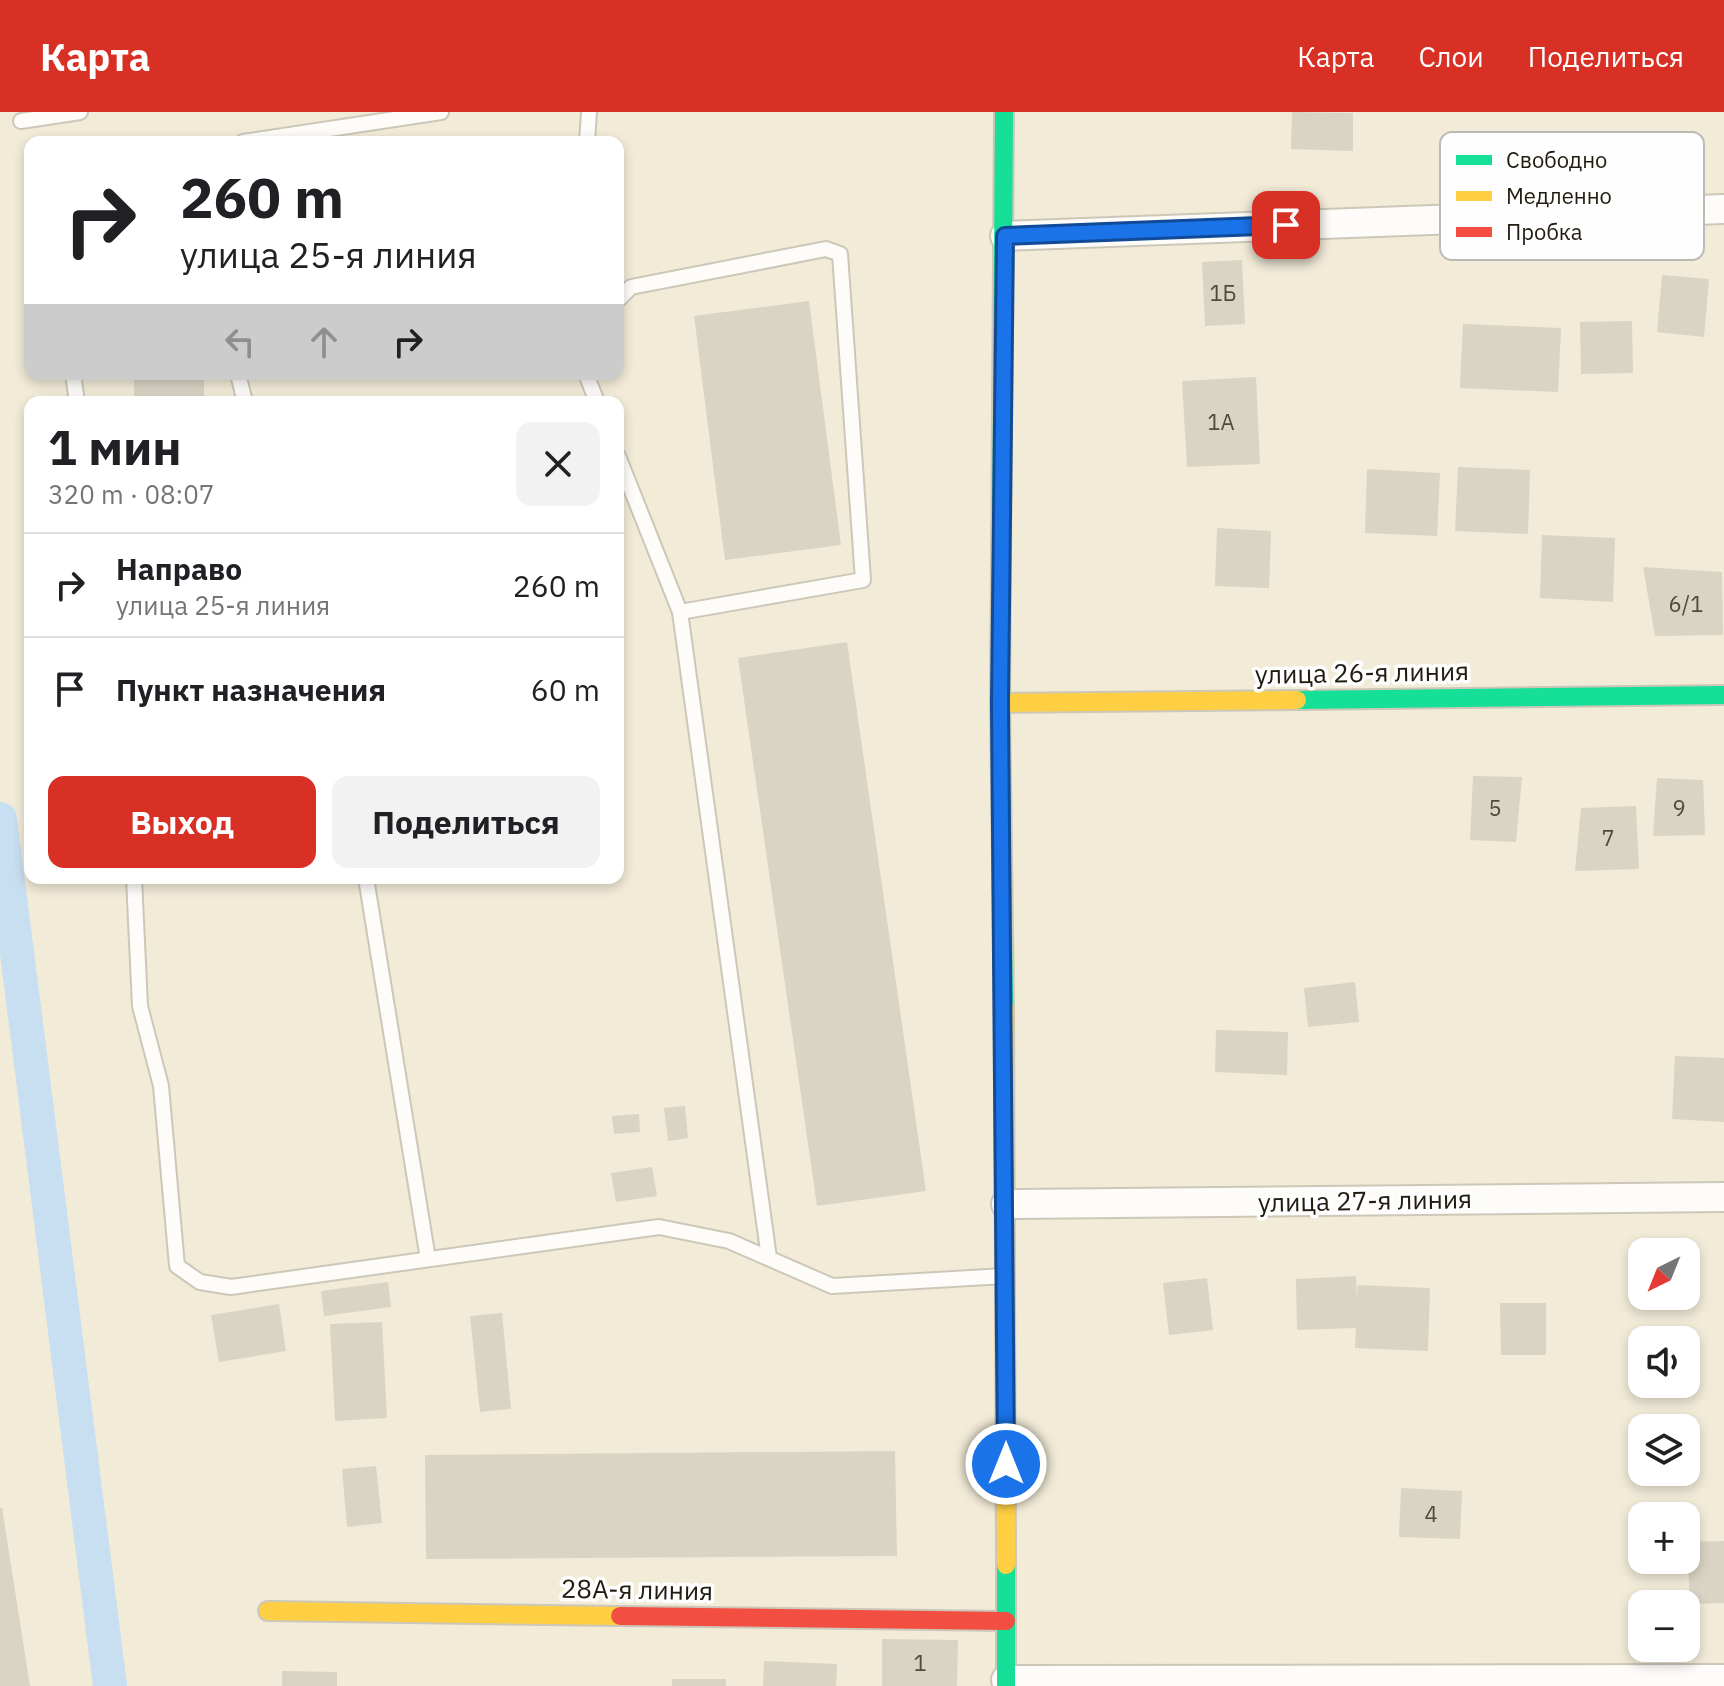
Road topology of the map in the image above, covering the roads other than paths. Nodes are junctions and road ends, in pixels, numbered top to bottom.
1 (80, 112) edge
2 (441, 112) edge
3 (589, 112) edge
4 (1004, 112) edge
5 (21, 121) dead end
6 (283, 136) edge
7 (587, 136) edge
8 (1724, 209) edge
9 (1704, 210) edge
10 (1440, 220) edge
11 (1005, 236) junction
12 (624, 294) edge
13 (624, 471) edge
14 (680, 612) junction
15 (1724, 695) edge
16 (1000, 703) junction
17 (134, 884) edge
18 (367, 884) edge
19 (1724, 1197) edge
20 (1006, 1204) junction
21 (769, 1258) junction
22 (428, 1259) junction
23 (1006, 1276) junction
24 (268, 1611) dead end
25 (1006, 1621) junction
26 (1724, 1679) edge
27 (1006, 1683) edge

1 - 5 lane
2 - 6 lane
3 - 7 lane
4 - 11 street
8 - 9 street
10 - 11 street
11 - 16 street
12 - 14 lane
13 - 14 lane
14 - 21 lane
15 - 16 street, улица 26-я линия
16 - 20 street
17 - 22 lane
18 - 22 lane
19 - 20 street, улица 27-я линия
20 - 23 street
21 - 22 lane
21 - 23 lane
23 - 25 street
24 - 25 street, 28А-я линия
25 - 27 street
26 - 27 street

